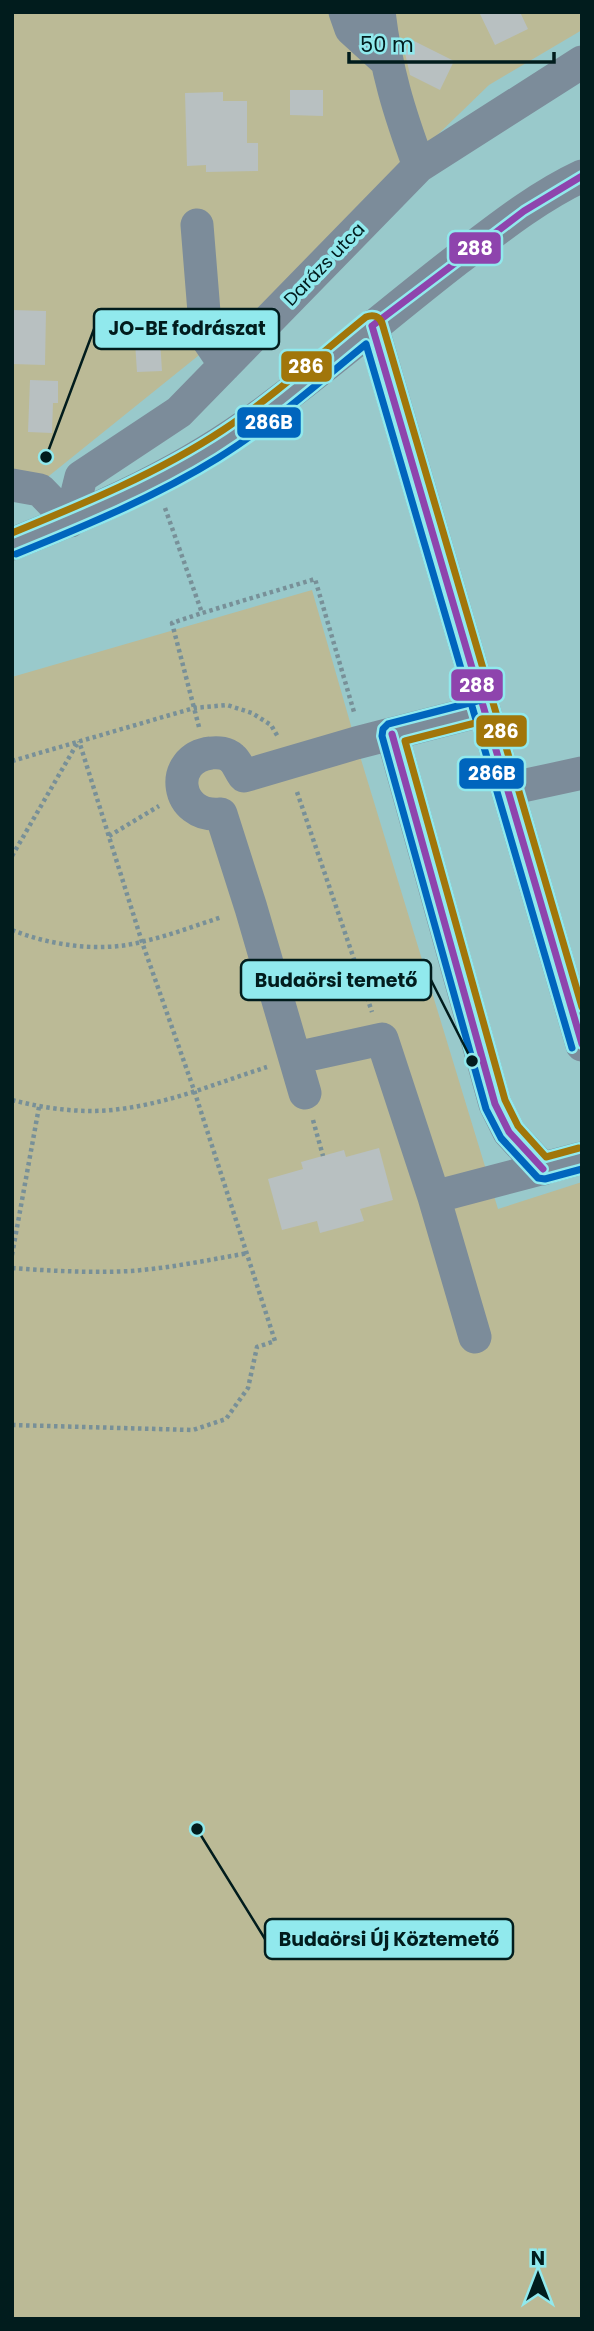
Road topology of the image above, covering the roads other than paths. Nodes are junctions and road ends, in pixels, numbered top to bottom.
1 (345, 12) edge
2 (379, 12) edge
3 (385, 60) junction
4 (582, 62) edge
5 (419, 166) junction
6 (582, 176) edge
7 (197, 225) dead end
8 (372, 327) junction
9 (225, 365) junction
10 (12, 485) edge
11 (70, 521) junction
12 (12, 544) edge
13 (484, 710) junction
14 (377, 738) junction
15 (582, 773) edge
16 (508, 789) junction
17 (582, 1045) edge
18 (295, 1058) junction
19 (305, 1093) road end
20 (582, 1158) edge
21 (543, 1169) junction
22 (433, 1197) junction
23 (475, 1337) dead end

1 - 3 street
2 - 3 street
3 - 5 street
4 - 5 street, Darázs utca
5 - 9 street, Darázs utca
6 - 8 street
7 - 9 street
8 - 11 street
8 - 13 street
9 - 11 street, Darázs utca
10 - 11 street
11 - 12 street
13 - 14 street
13 - 16 street
14 - 18 street
14 - 21 street
15 - 16 street
16 - 17 street
18 - 19 street
18 - 22 street
20 - 21 street
21 - 22 street
22 - 23 street

